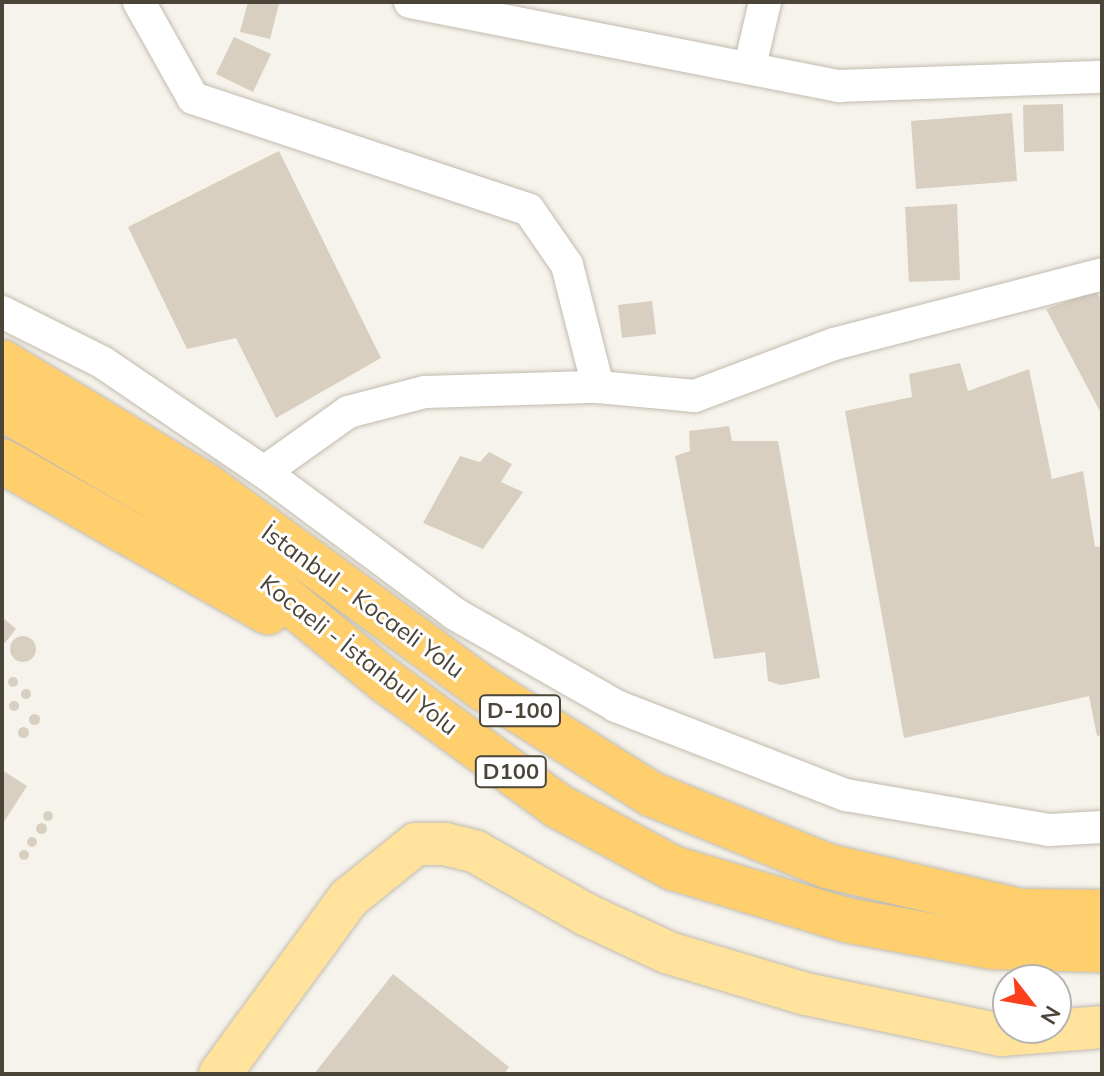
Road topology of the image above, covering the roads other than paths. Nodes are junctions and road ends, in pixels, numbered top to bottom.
1 (139, 2) edge
2 (410, 2) edge
3 (765, 2) edge
4 (750, 66) junction
5 (1102, 77) edge
6 (1102, 274) edge
7 (2, 312) edge
8 (2, 362) edge
9 (598, 387) junction
10 (2, 408) edge
11 (2, 461) edge
12 (264, 472) junction
13 (386, 681) junction
14 (1102, 827) edge
15 (1102, 912) edge
16 (1102, 950) edge
17 (1102, 1027) edge
18 (220, 1074) edge

1 - 9 street
2 - 4 street
3 - 4 street
4 - 5 street
6 - 9 street
7 - 12 street
8 - 15 highway, İstanbul - Kocaeli Yolu / D-100
9 - 12 street
10 - 13 highway, Kocaeli - İstanbul Yolu / D100
11 - 13 highway
12 - 14 street
13 - 16 highway, Kocaeli - İstanbul Yolu / D100
17 - 18 main road

